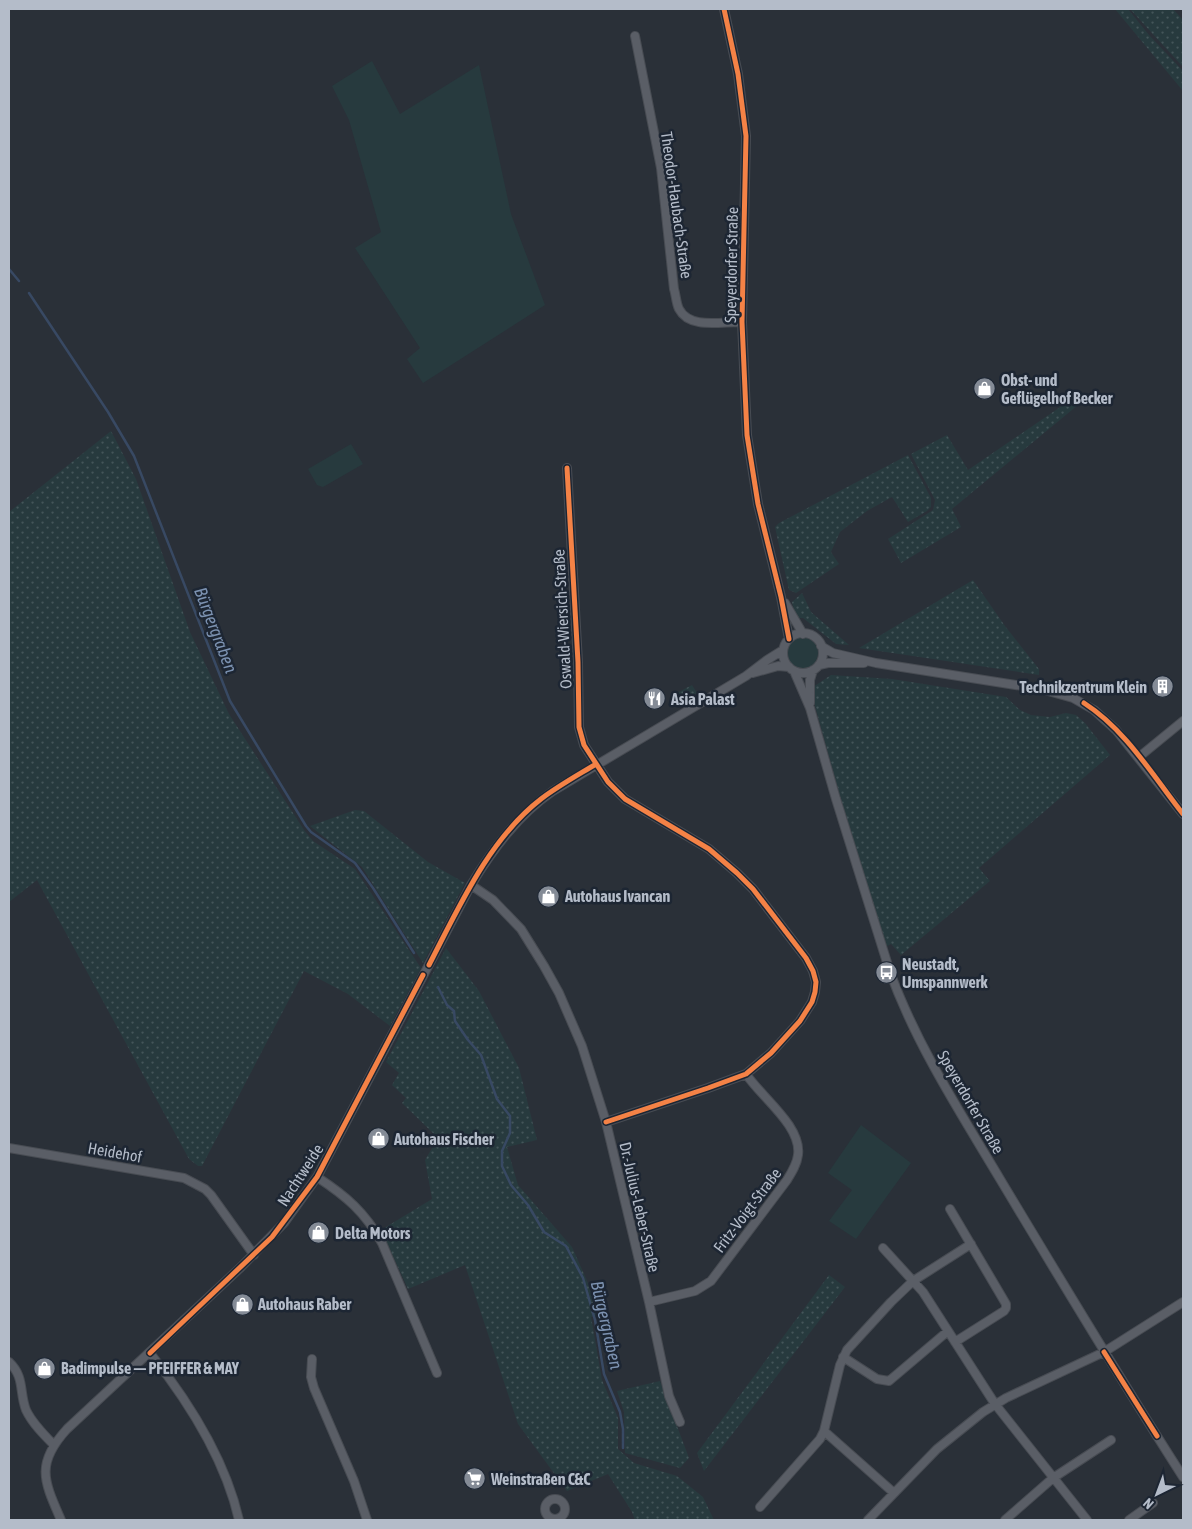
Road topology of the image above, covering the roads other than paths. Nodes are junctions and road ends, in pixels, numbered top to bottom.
1 (724, 9) edge
2 (635, 36) dead end
3 (742, 322) junction
4 (567, 468) dead end
5 (781, 597) junction
6 (803, 634) junction
7 (789, 639) junction
8 (822, 646) junction
9 (783, 650) junction
10 (876, 663) junction
11 (816, 668) junction
12 (791, 669) junction
13 (746, 676) junction
14 (810, 708) junction
15 (1183, 720) edge
16 (1139, 757) junction
17 (596, 764) junction
18 (1183, 814) edge
19 (471, 885) junction
20 (746, 1074) junction
21 (606, 1122) junction
22 (9, 1148) edge
23 (317, 1177) junction
24 (950, 1209) dead end
25 (971, 1244) junction
26 (883, 1248) dead end
27 (254, 1255) junction
28 (913, 1281) junction
29 (649, 1302) junction
30 (1183, 1302) edge
31 (948, 1331) junction
32 (956, 1342) junction
33 (1104, 1352) junction
34 (150, 1353) junction
35 (843, 1358) junction
36 (312, 1359) dead end
37 (9, 1362) edge
38 (437, 1373) dead end
39 (994, 1404) junction
40 (680, 1422) dead end
41 (824, 1430) junction
42 (1111, 1440) dead end
43 (54, 1445) junction
44 (1183, 1477) edge
45 (1053, 1478) junction
46 (894, 1494) junction
47 (1153, 1503) dead end
48 (760, 1507) dead end
49 (61, 1520) edge
50 (238, 1520) edge
51 (367, 1520) edge
52 (868, 1520) edge
53 (1006, 1520) edge
54 (1087, 1520) edge
55 (1129, 1520) edge

1 - 3 street, Speyerdorfer Straße
2 - 3 street, Theodor-Haubach-Straße
3 - 5 street, Speyerdorfer Straße
4 - 17 street, Oswald-Wiersich-Straße
5 - 6 street, Speyerdorfer Straße
5 - 7 street, Speyerdorfer Straße
6 - 7 street
6 - 8 street
7 - 9 street
8 - 10 street
8 - 11 street
9 - 12 street
9 - 13 street, Nachtweide
10 - 11 street
10 - 16 street
11 - 12 street
11 - 14 street, Speyerdorfer Straße
12 - 13 street, Nachtweide
12 - 14 street, Speyerdorfer Straße
13 - 17 street, Nachtweide
14 - 33 street, Speyerdorfer Straße
15 - 16 street
16 - 18 street
17 - 19 street, Nachtweide
17 - 20 street, Oswald-Wiersich-Straße
19 - 21 street, Dr.-Julius-Leber-Straße
19 - 23 street, Nachtweide
20 - 21 street, Oswald-Wiersich-Straße
20 - 29 street, Fritz-Voigt-Straße
21 - 29 street, Dr.-Julius-Leber-Straße
22 - 27 street, Heidehof
23 - 27 street, Nachtweide
23 - 38 street, Nachtweide
24 - 25 street
25 - 28 street
25 - 32 street
26 - 28 street
27 - 34 street, Nachtweide
28 - 31 street
28 - 35 street
29 - 40 street, Dr.-Julius-Leber-Straße
30 - 33 street
31 - 32 street
31 - 35 street
32 - 39 street
33 - 39 street
33 - 44 street, Speyerdorfer Straße
34 - 43 street, Nachtweide
34 - 50 street
35 - 41 street
36 - 51 street
37 - 43 street
39 - 45 street
39 - 46 street
41 - 46 street
41 - 48 street
42 - 45 street
43 - 49 street, Nachtweide
45 - 53 street
45 - 54 street
46 - 52 street
47 - 55 street

